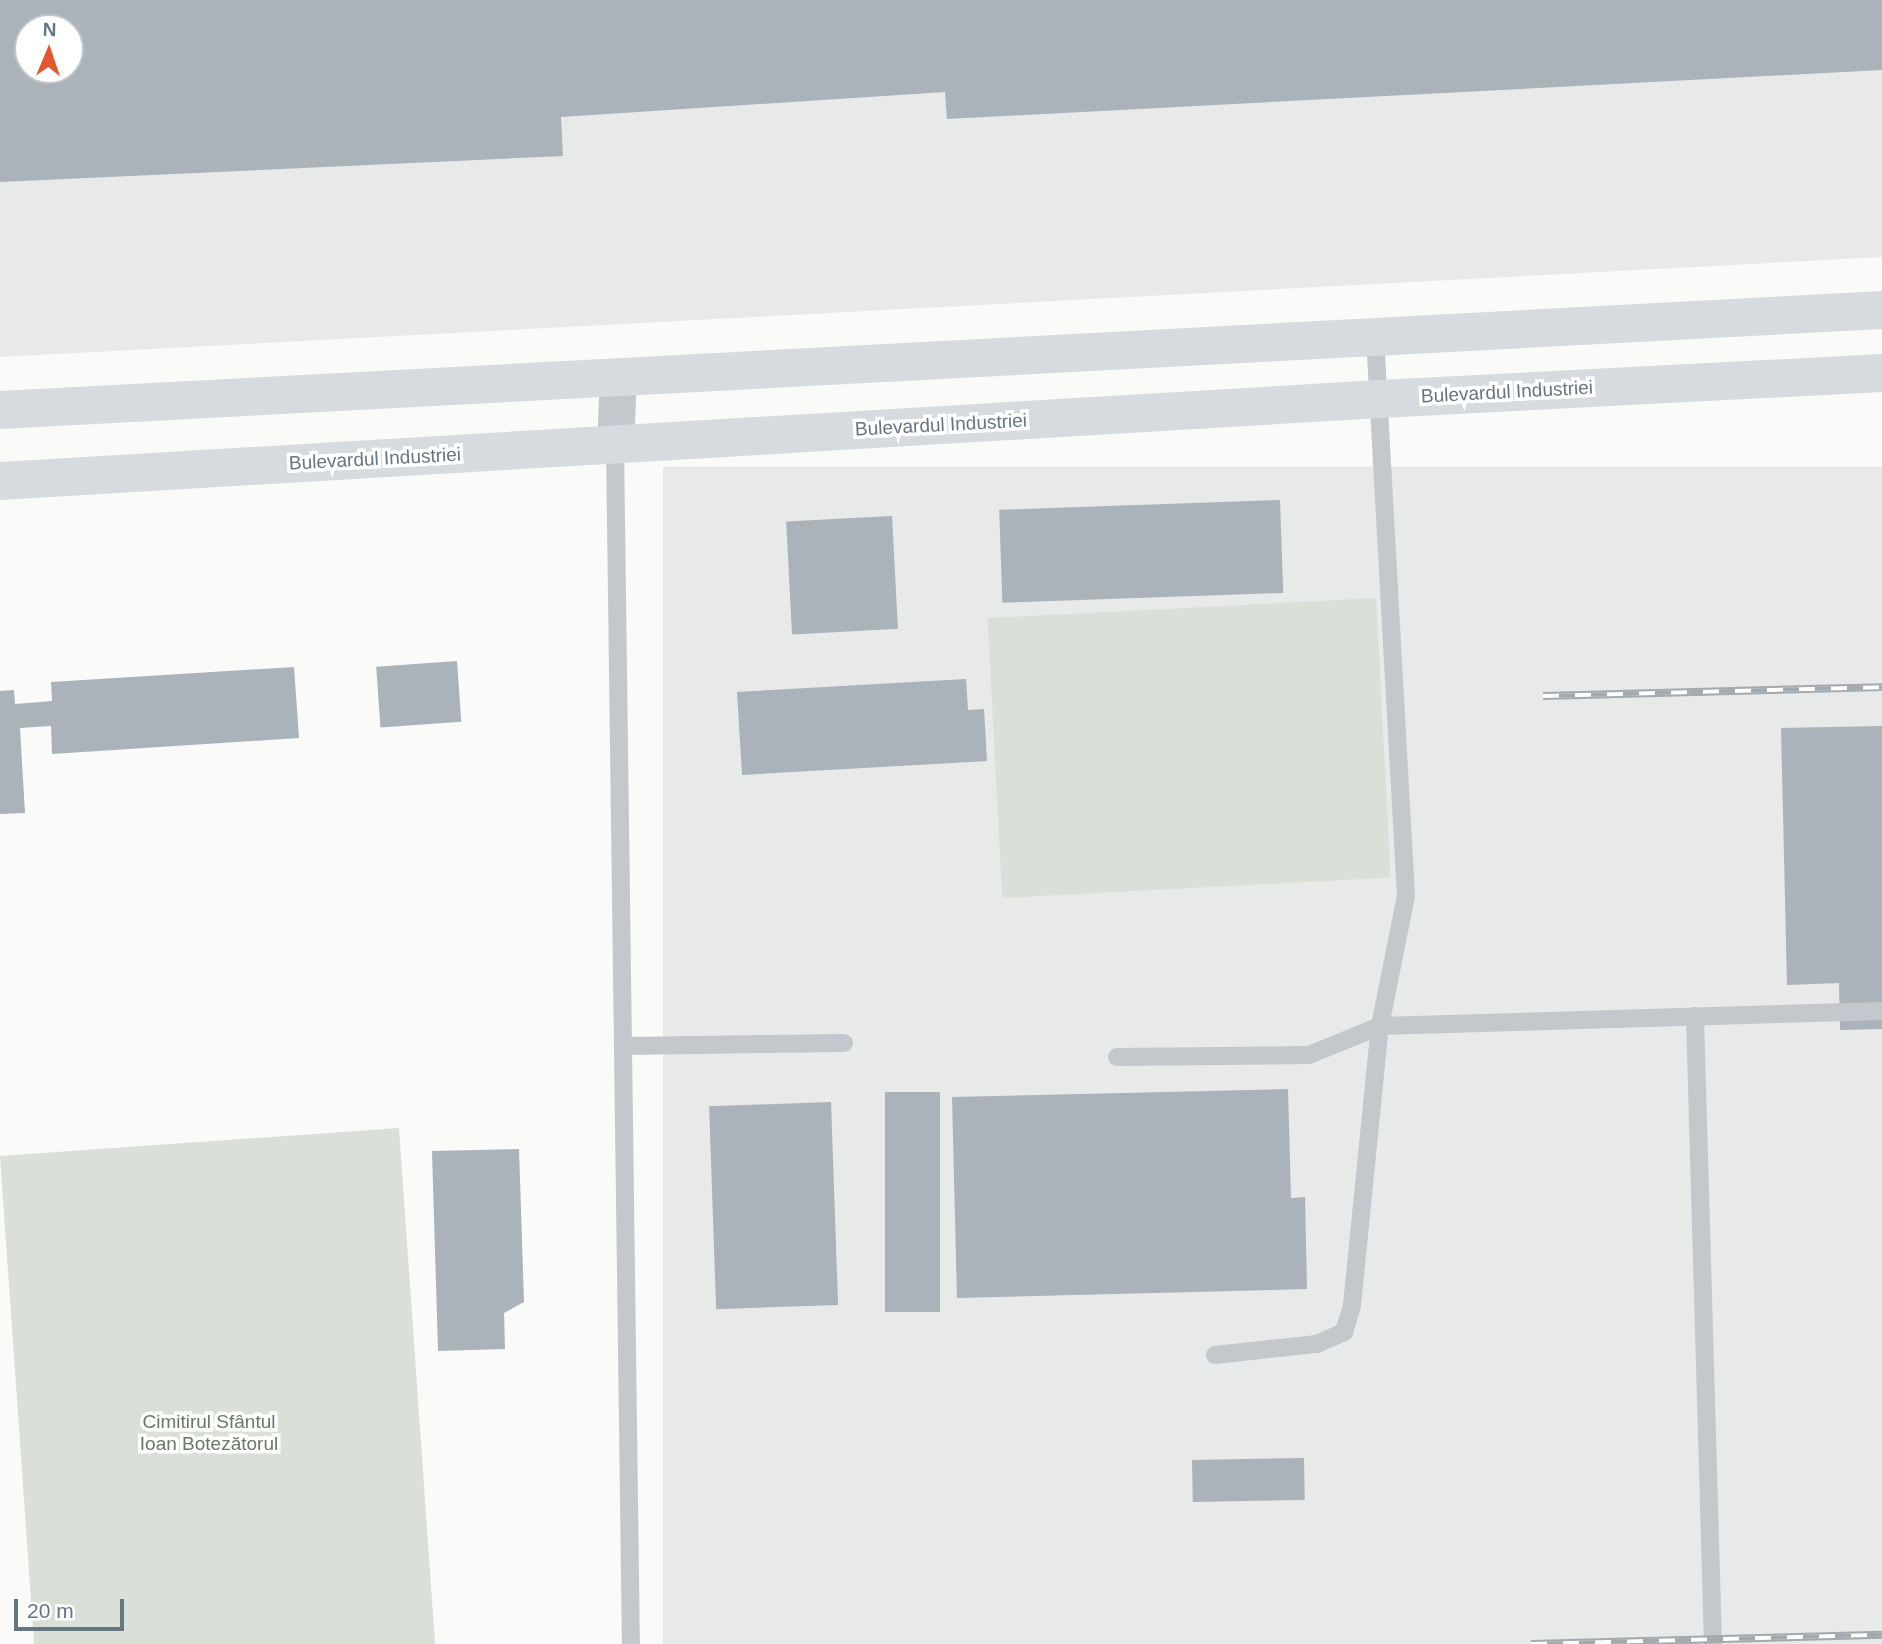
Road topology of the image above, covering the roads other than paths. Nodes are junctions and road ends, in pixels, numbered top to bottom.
1 (1882, 310) edge
2 (1375, 337) junction
3 (1882, 373) edge
4 (618, 377) junction
5 (1380, 399) junction
6 (0, 410) edge
7 (615, 445) junction
8 (0, 481) edge
9 (1882, 1011) edge
10 (1695, 1016) junction
11 (1380, 1026) junction
12 (844, 1043) dead end
13 (624, 1046) junction
14 (1117, 1057) dead end
15 (1214, 1355) dead end
16 (631, 1644) edge
17 (1713, 1644) edge

1 - 2 main road
2 - 4 main road
2 - 5 lane
3 - 5 main road, Bulevardul Industriei
4 - 6 main road
4 - 7 street
5 - 7 main road, Bulevardul Industriei
5 - 11 lane
7 - 8 main road, Bulevardul Industriei
7 - 13 lane
9 - 10 lane
10 - 11 lane
10 - 17 lane
11 - 14 lane
11 - 15 lane
12 - 13 lane
13 - 16 lane

